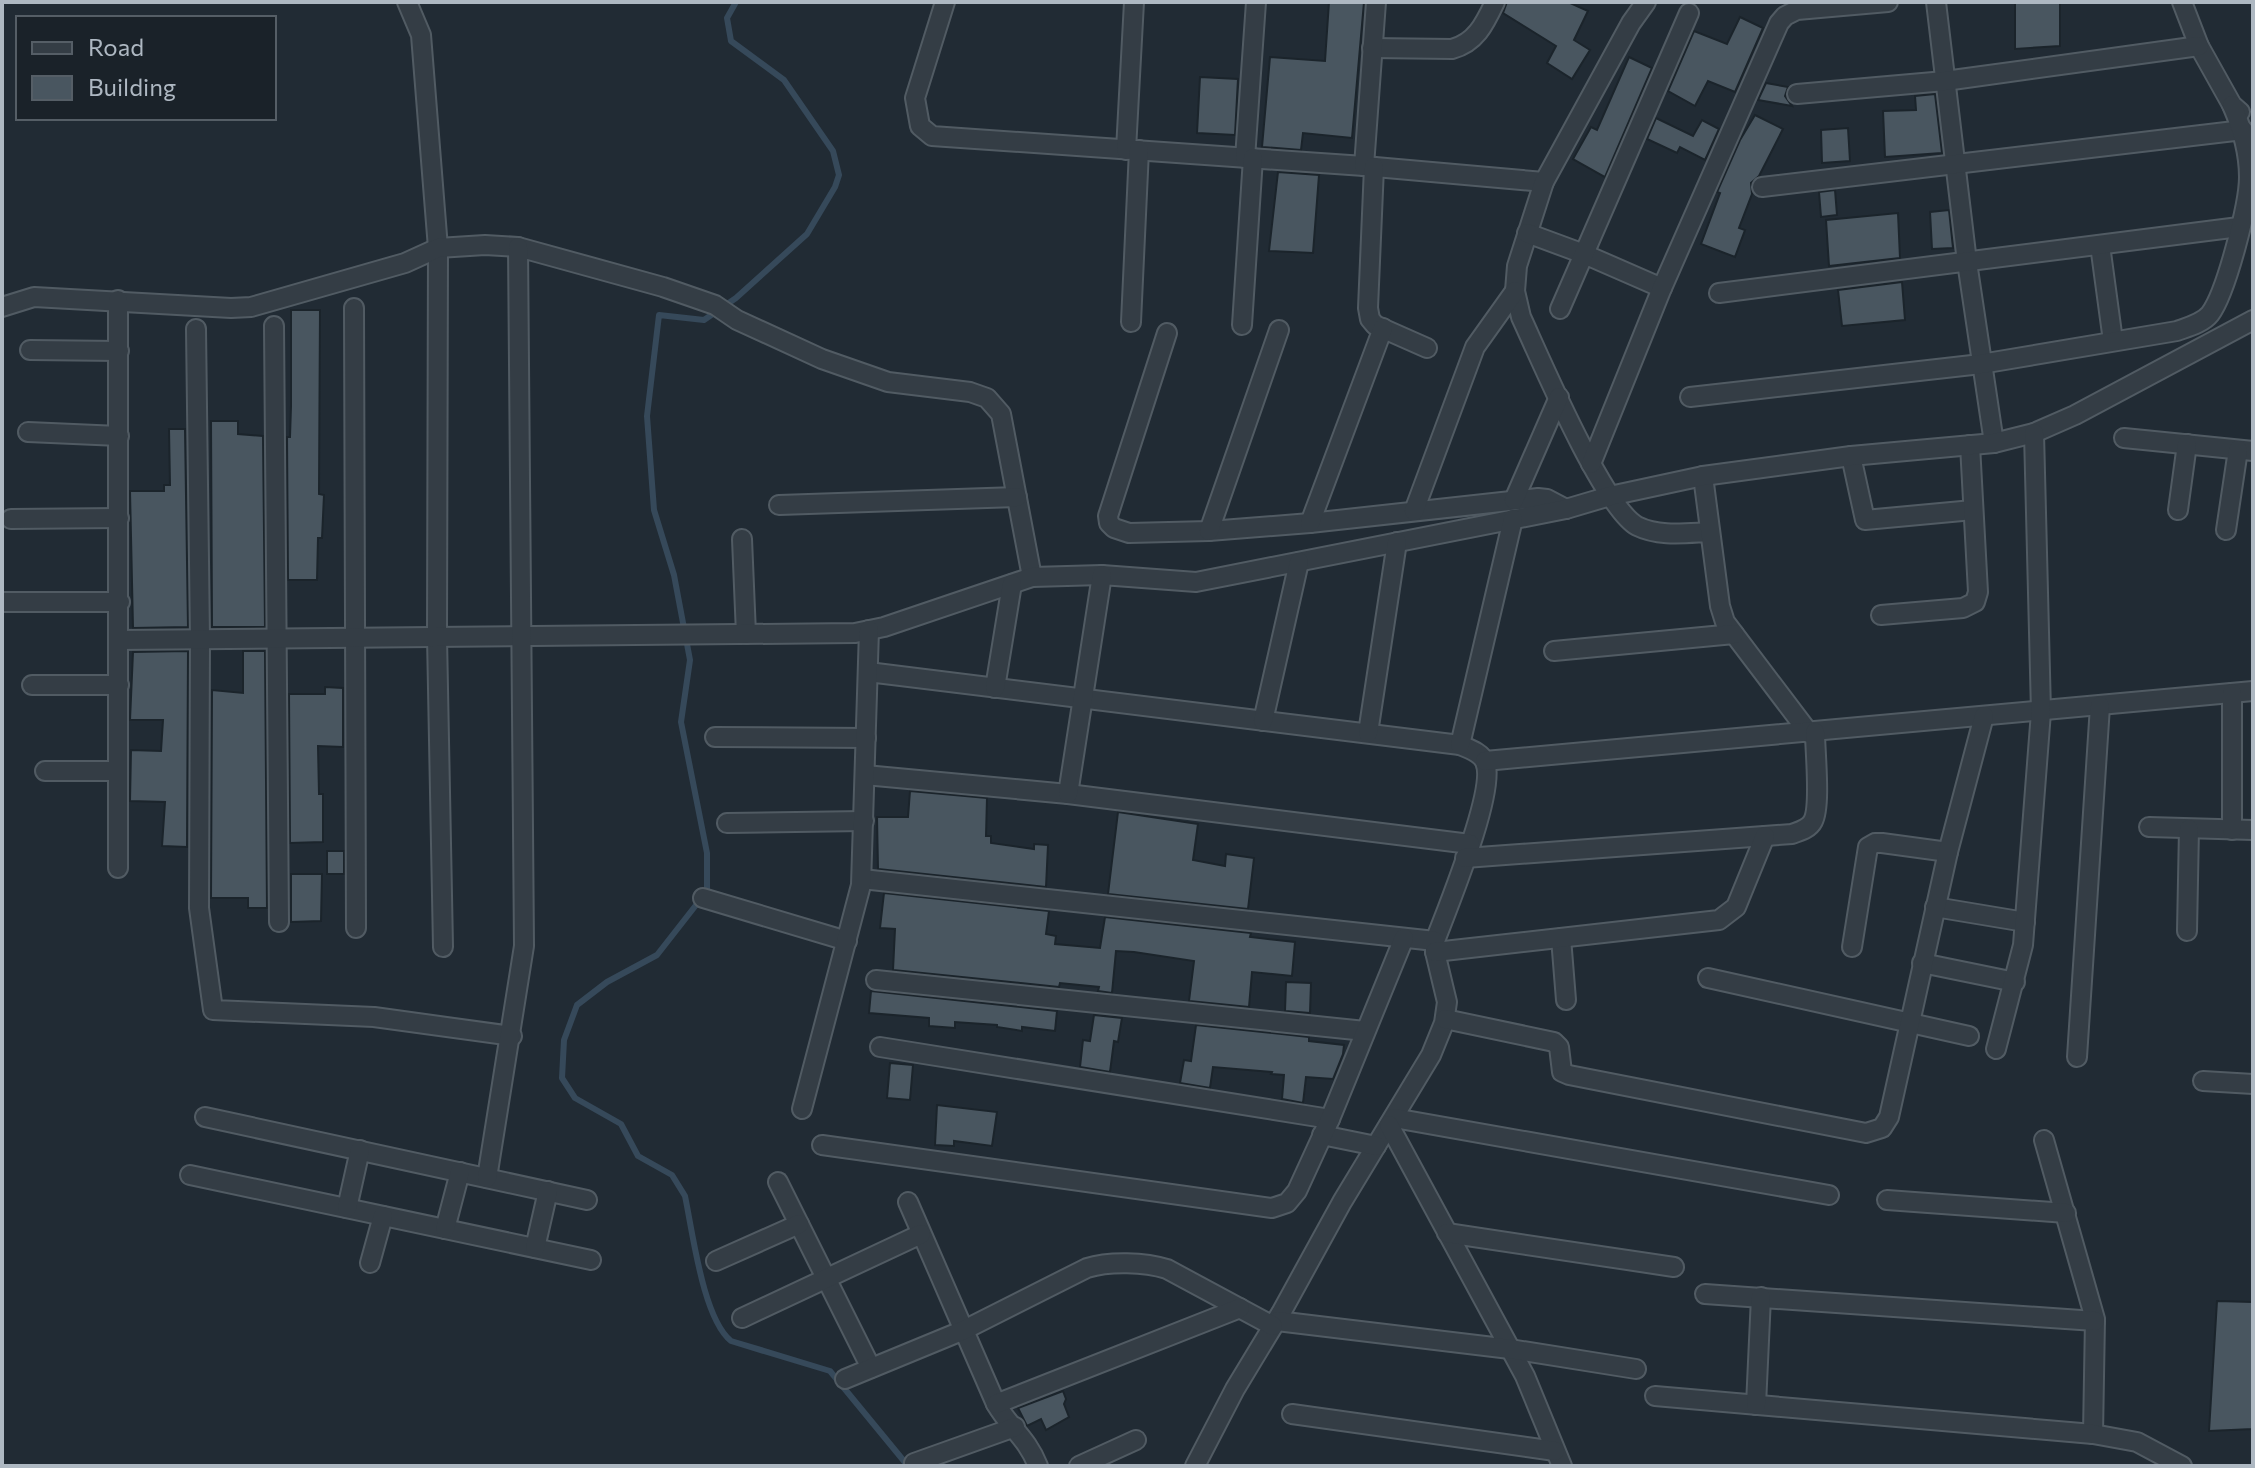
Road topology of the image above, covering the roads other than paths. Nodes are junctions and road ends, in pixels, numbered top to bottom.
1 (407, 2) edge
2 (945, 2) edge
3 (1134, 2) edge
4 (1256, 2) edge
5 (1376, 2) edge
6 (1495, 2) edge
7 (1646, 2) edge
8 (1888, 2) edge
9 (1936, 2) edge
10 (2182, 2) edge
11 (1689, 13) dead end
12 (2199, 46) junction
13 (1372, 48) junction
14 (1945, 81) junction
15 (1797, 94) dead end
16 (2248, 126) edge
17 (1133, 150) junction
18 (1249, 158) junction
19 (1955, 162) junction
20 (1369, 166) junction
21 (1544, 182) junction
22 (1762, 187) dead end
23 (2239, 227) junction
24 (1527, 233) junction
25 (2100, 245) junction
26 (518, 247) junction
27 (438, 248) junction
28 (1584, 254) junction
29 (1967, 262) junction
30 (1662, 288) junction
31 (1515, 291) junction
32 (1719, 293) dead end
33 (118, 300) junction
34 (2, 307) edge
35 (354, 308) dead end
36 (1560, 309) dead end
37 (2253, 320) edge
38 (1131, 322) dead end
39 (1242, 325) dead end
40 (274, 326) dead end
41 (1383, 328) junction
42 (196, 329) dead end
43 (1279, 330) dead end
44 (1167, 333) dead end
45 (2113, 341) junction
46 (1427, 348) dead end
47 (30, 350) dead end
48 (119, 351) junction
49 (1981, 364) junction
50 (1559, 397) junction
51 (1690, 397) dead end
52 (28, 432) dead end
53 (2034, 433) junction
54 (119, 436) junction
55 (2124, 438) dead end
56 (1994, 443) junction
57 (2187, 444) junction
58 (1970, 445) junction
59 (2246, 450) edge
60 (1851, 456) junction
61 (1591, 464) junction
62 (1703, 476) junction
63 (1610, 496) junction
64 (1017, 497) junction
65 (779, 505) dead end
66 (1514, 510) junction
67 (1973, 510) junction
68 (2178, 510) dead end
69 (1414, 511) junction
70 (119, 518) junction
71 (11, 519) dead end
72 (1310, 523) junction
73 (2226, 530) dead end
74 (1209, 531) junction
75 (1710, 532) junction
76 (742, 539) dead end
77 (1397, 542) junction
78 (1299, 562) junction
79 (1102, 575) junction
80 (1032, 577) junction
81 (1012, 584) junction
82 (4, 602) edge
83 (120, 602) junction
84 (1881, 615) dead end
85 (869, 630) junction
86 (746, 634) junction
87 (1734, 634) junction
88 (437, 637) junction
89 (524, 637) junction
90 (355, 638) junction
91 (200, 639) junction
92 (278, 639) junction
93 (118, 640) junction
94 (1554, 651) dead end
95 (868, 672) junction
96 (32, 685) dead end
97 (119, 685) junction
98 (995, 688) junction
99 (2253, 691) edge
100 (2232, 693) junction
101 (1083, 698) junction
102 (2100, 706) junction
103 (2041, 712) junction
104 (1984, 716) junction
105 (1263, 721) junction
106 (1368, 733) junction
107 (1812, 733) junction
108 (715, 737) dead end
109 (866, 738) junction
110 (1460, 745) junction
111 (1485, 761) junction
112 (45, 771) dead end
113 (118, 771) junction
114 (865, 775) junction
115 (1068, 794) junction
116 (864, 821) junction
117 (727, 823) dead end
118 (2149, 827) dead end
119 (2189, 829) junction
120 (2232, 830) junction
121 (2253, 830) edge
122 (1765, 836) junction
123 (1468, 851) junction
124 (1948, 852) junction
125 (118, 868) dead end
126 (862, 879) junction
127 (703, 898) dead end
128 (1935, 907) junction
129 (279, 922) dead end
130 (2025, 922) junction
131 (356, 928) dead end
132 (2187, 931) dead end
133 (1404, 938) junction
134 (1561, 938) junction
135 (847, 941) junction
136 (443, 947) dead end
137 (1435, 947) junction
138 (1852, 947) dead end
139 (1922, 963) junction
140 (1708, 978) dead end
141 (876, 980) dead end
142 (2015, 982) junction
143 (1566, 1000) dead end
144 (1445, 1019) junction
145 (1908, 1023) junction
146 (1365, 1031) junction
147 (512, 1036) junction
148 (1969, 1036) dead end
149 (880, 1047) dead end
150 (1996, 1049) dead end
151 (2077, 1057) dead end
152 (2203, 1081) dead end
153 (2253, 1084) edge
154 (802, 1109) dead end
155 (205, 1117) dead end
156 (1392, 1122) junction
157 (1326, 1127) junction
158 (2044, 1140) dead end
159 (822, 1145) dead end
160 (1376, 1146) junction
161 (360, 1150) junction
162 (460, 1172) junction
163 (190, 1175) dead end
164 (487, 1178) junction
165 (778, 1182) dead end
166 (548, 1191) junction
167 (1829, 1195) dead end
168 (587, 1200) dead end
169 (1887, 1200) dead end
170 (908, 1202) dead end
171 (347, 1208) junction
172 (2066, 1213) junction
173 (383, 1216) junction
174 (799, 1224) junction
175 (445, 1229) junction
176 (1447, 1233) junction
177 (921, 1234) junction
178 (535, 1248) junction
179 (591, 1260) dead end
180 (716, 1261) dead end
181 (370, 1263) dead end
182 (1674, 1267) dead end
183 (826, 1279) junction
184 (1705, 1294) dead end
185 (1761, 1297) junction
186 (1240, 1308) junction
187 (742, 1318) dead end
188 (2095, 1321) junction
189 (1275, 1324) junction
190 (964, 1330) junction
191 (1510, 1349) junction
192 (871, 1368) junction
193 (1636, 1369) dead end
194 (845, 1379) dead end
195 (1655, 1396) dead end
196 (996, 1404) junction
197 (1756, 1405) junction
198 (1292, 1414) dead end
199 (1015, 1427) junction
200 (2093, 1434) junction
201 (1136, 1440) dead end
202 (1558, 1458) edge
203 (914, 1463) dead end
204 (1038, 1466) edge
205 (1079, 1466) edge
206 (1195, 1466) edge
207 (2182, 1466) edge

1 - 27 street
2 - 17 street
3 - 17 street
4 - 18 street
5 - 13 street
6 - 13 street
7 - 21 street
8 - 30 street
9 - 14 street
10 - 12 street
11 - 28 street
12 - 14 street
12 - 16 street
13 - 20 street
14 - 15 street
14 - 19 street
16 - 19 street
16 - 23 street
17 - 18 street
17 - 38 street
18 - 20 street
18 - 39 street
19 - 22 street
19 - 29 street
20 - 21 street
20 - 41 street
21 - 24 street
23 - 25 street
23 - 45 street
24 - 28 street
24 - 31 street
25 - 29 street
25 - 45 street
26 - 27 street
26 - 64 street
26 - 89 street
27 - 33 street
27 - 88 street
28 - 30 street
28 - 36 street
29 - 32 street
29 - 49 street
30 - 61 street
31 - 50 street
31 - 69 street
33 - 34 street
33 - 48 street
35 - 90 street
37 - 53 street
40 - 92 street
41 - 46 street
41 - 72 street
42 - 91 street
43 - 74 street
44 - 74 street
45 - 49 street
47 - 48 street
48 - 54 street
49 - 51 street
49 - 56 street
50 - 61 street
50 - 66 street
52 - 54 street
53 - 56 street
53 - 103 street
54 - 70 street
55 - 57 street
56 - 58 street
57 - 59 street
57 - 68 street
58 - 60 street
58 - 67 street
59 - 73 street
60 - 62 street
60 - 67 street
61 - 63 street
62 - 63 street
62 - 75 street
63 - 66 street
63 - 75 street
64 - 65 street
64 - 80 street
66 - 69 street
66 - 77 street
66 - 110 street
67 - 84 street
69 - 72 street
70 - 71 street
70 - 83 street
72 - 74 street
75 - 87 street
76 - 86 street
77 - 78 street
77 - 106 street
78 - 79 street
78 - 105 street
79 - 80 street
79 - 101 street
80 - 81 street
81 - 85 street
81 - 98 street
82 - 83 street
83 - 93 street
85 - 86 street
85 - 95 street
86 - 89 street
87 - 94 street
87 - 107 street
88 - 89 street
88 - 90 street
88 - 136 street
89 - 147 street
90 - 92 street
90 - 131 street
91 - 92 street
91 - 93 street
91 - 147 street
92 - 129 street
93 - 97 street
95 - 98 street
95 - 109 street
96 - 97 street
97 - 113 street
98 - 101 street
99 - 100 street
100 - 102 street
100 - 120 street
101 - 105 street
101 - 115 street
102 - 103 street
102 - 151 street
103 - 104 street
103 - 130 street
104 - 107 street
104 - 124 street
105 - 106 street
106 - 110 street
107 - 111 street
107 - 122 street
108 - 109 street
109 - 114 street
110 - 111 street
111 - 123 street
112 - 113 street
113 - 125 street
114 - 115 street
114 - 116 street
115 - 123 street
116 - 117 street
116 - 126 street
118 - 119 street
119 - 120 street
119 - 132 street
120 - 121 street
122 - 123 street
122 - 134 street
123 - 137 street
124 - 128 street
124 - 138 street
126 - 133 street
126 - 135 street
127 - 135 street
128 - 130 street
128 - 139 street
130 - 142 street
133 - 137 street
133 - 146 street
134 - 137 street
134 - 143 street
135 - 154 street
137 - 144 street
139 - 142 street
139 - 145 street
140 - 145 street
141 - 146 street
142 - 150 street
144 - 145 street
144 - 156 street
145 - 148 street
146 - 157 street
147 - 164 street
149 - 157 street
152 - 153 street
155 - 161 street
156 - 160 street
156 - 167 street
156 - 176 street
157 - 159 street
157 - 160 street
158 - 172 street
160 - 189 street
161 - 162 street
161 - 171 street
162 - 164 street
162 - 175 street
163 - 171 street
164 - 166 street
165 - 174 street
166 - 168 street
166 - 178 street
169 - 172 street
170 - 177 street
171 - 173 street
172 - 188 street
173 - 175 street
173 - 181 street
174 - 180 street
174 - 183 street
175 - 178 street
176 - 182 street
176 - 191 street
177 - 183 street
177 - 190 street
178 - 179 street
183 - 187 street
183 - 192 street
184 - 185 street
185 - 188 street
185 - 197 street
186 - 189 street
186 - 190 street
186 - 196 street
188 - 200 street
189 - 191 street
189 - 206 street
190 - 192 street
190 - 196 street
191 - 193 street
191 - 202 street
192 - 194 street
195 - 197 street
196 - 199 street
197 - 200 street
198 - 202 street
199 - 203 street
199 - 204 street
200 - 207 street
201 - 205 street

